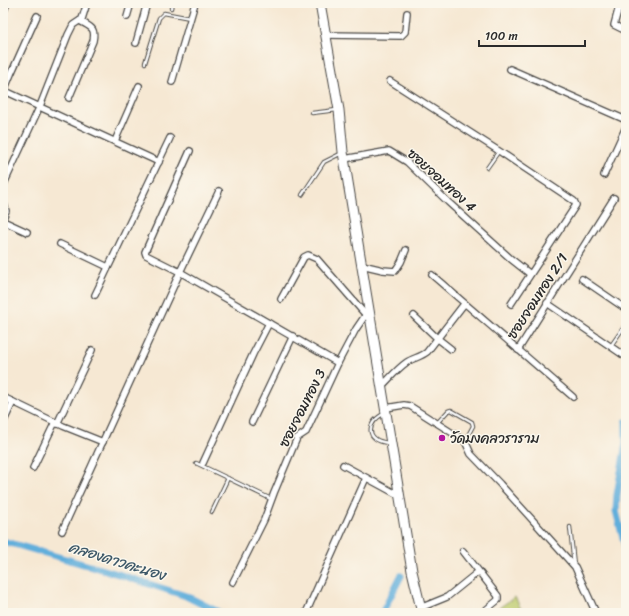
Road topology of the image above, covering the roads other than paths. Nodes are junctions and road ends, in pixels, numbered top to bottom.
1 (7, 3) edge
2 (87, 3) edge
3 (131, 3) edge
4 (148, 3) edge
5 (172, 3) edge
6 (195, 3) edge
7 (320, 3) edge
8 (620, 3) edge
9 (171, 8) dead end
10 (3, 13) edge
11 (407, 13) dead end
12 (38, 16) dead end
13 (127, 17) dead end
14 (191, 18) junction
15 (80, 21) junction
16 (626, 31) edge
17 (326, 35) junction
18 (136, 42) dead end
19 (145, 63) dead end
20 (510, 69) dead end
21 (390, 81) dead end
22 (172, 82) dead end
23 (139, 86) dead end
24 (4, 91) edge
25 (69, 98) dead end
26 (40, 106) junction
27 (338, 110) junction
28 (312, 113) dead end
29 (626, 120) edge
30 (626, 127) edge
31 (170, 138) dead end
32 (115, 141) junction
33 (190, 151) dead end
34 (499, 151) junction
35 (344, 156) junction
36 (160, 162) junction
37 (487, 168) dead end
38 (604, 175) dead end
39 (3, 186) edge
40 (219, 190) dead end
41 (302, 195) dead end
42 (614, 198) dead end
43 (3, 200) edge
44 (3, 218) edge
45 (3, 221) edge
46 (27, 232) dead end
47 (60, 244) dead end
48 (406, 250) dead end
49 (362, 266) junction
50 (108, 267) junction
51 (180, 272) junction
52 (530, 274) junction
53 (432, 275) dead end
54 (582, 279) dead end
55 (95, 295) dead end
56 (281, 299) dead end
57 (547, 303) junction
58 (464, 304) junction
59 (511, 304) dead end
60 (626, 309) edge
61 (368, 312) junction
62 (414, 316) dead end
63 (269, 323) junction
64 (626, 324) edge
65 (293, 336) junction
66 (437, 338) junction
67 (610, 347) junction
68 (451, 349) dead end
69 (92, 350) dead end
70 (518, 350) junction
71 (626, 357) edge
72 (338, 363) junction
73 (382, 387) junction
74 (3, 397) edge
75 (573, 397) dead end
76 (13, 402) junction
77 (386, 410) junction
78 (252, 422) dead end
79 (3, 423) edge
80 (56, 423) junction
81 (437, 424) junction
82 (465, 441) junction
83 (103, 442) junction
84 (390, 443) junction
85 (196, 463) dead end
86 (203, 463) dead end
87 (343, 465) dead end
88 (33, 468) dead end
89 (228, 478) junction
90 (366, 478) junction
91 (400, 496) junction
92 (272, 499) junction
93 (212, 512) dead end
94 (570, 527) dead end
95 (62, 531) dead end
96 (463, 551) dead end
97 (575, 567) junction
98 (478, 572) junction
99 (233, 582) dead end
100 (421, 611) edge
101 (306, 613) edge
102 (482, 613) edge
103 (596, 613) edge

1 - 10 street
2 - 15 street
3 - 13 street
4 - 18 street
5 - 9 lane
6 - 14 street
7 - 17 main road
8 - 16 street
11 - 17 street
12 - 24 street
14 - 19 lane
14 - 22 street
15 - 25 street
15 - 26 street
17 - 27 main road
20 - 29 street
21 - 34 street
23 - 32 street
24 - 26 street
26 - 32 street
26 - 39 street
27 - 28 lane
27 - 35 main road
30 - 38 street
31 - 36 street
32 - 36 street
33 - 51 street
34 - 37 lane
34 - 52 street
35 - 41 lane
35 - 49 main road
35 - 52 street, ซอยจอมทอง 4
36 - 50 street
40 - 51 street
42 - 57 street, ซอยจอมทอง 2/1
43 - 44 street
45 - 46 street
47 - 50 street
48 - 49 street
49 - 61 main road
50 - 55 street
51 - 63 street
51 - 83 street
52 - 59 street
53 - 58 street, ซอยจอมทอง 2/1
54 - 60 street
56 - 61 street
57 - 67 street
57 - 70 street, ซอยจอมทอง 2/1
58 - 66 street
58 - 70 street, ซอยจอมทอง 2/1
61 - 72 street, ซอยจอมทอง 3
61 - 73 main road
62 - 66 street
63 - 65 street
63 - 86 street
64 - 67 lane
65 - 72 street
65 - 78 street
66 - 68 street
66 - 73 street
67 - 71 street
69 - 80 street
70 - 75 street
72 - 92 street, ซอยจอมทอง 3
73 - 77 main road
74 - 76 street
76 - 79 street
76 - 80 street
77 - 81 street
77 - 84 main road
77 - 84 lane
80 - 83 street
80 - 88 street
81 - 82 street
81 - 82 lane
82 - 97 street
83 - 95 street
84 - 91 main road
85 - 89 lane
87 - 90 street
89 - 92 lane
89 - 93 lane
90 - 91 street
90 - 101 street
91 - 100 main road
92 - 99 street, ซอยจอมทอง 3
94 - 97 lane
96 - 98 street
97 - 103 street
98 - 100 street
98 - 102 street

